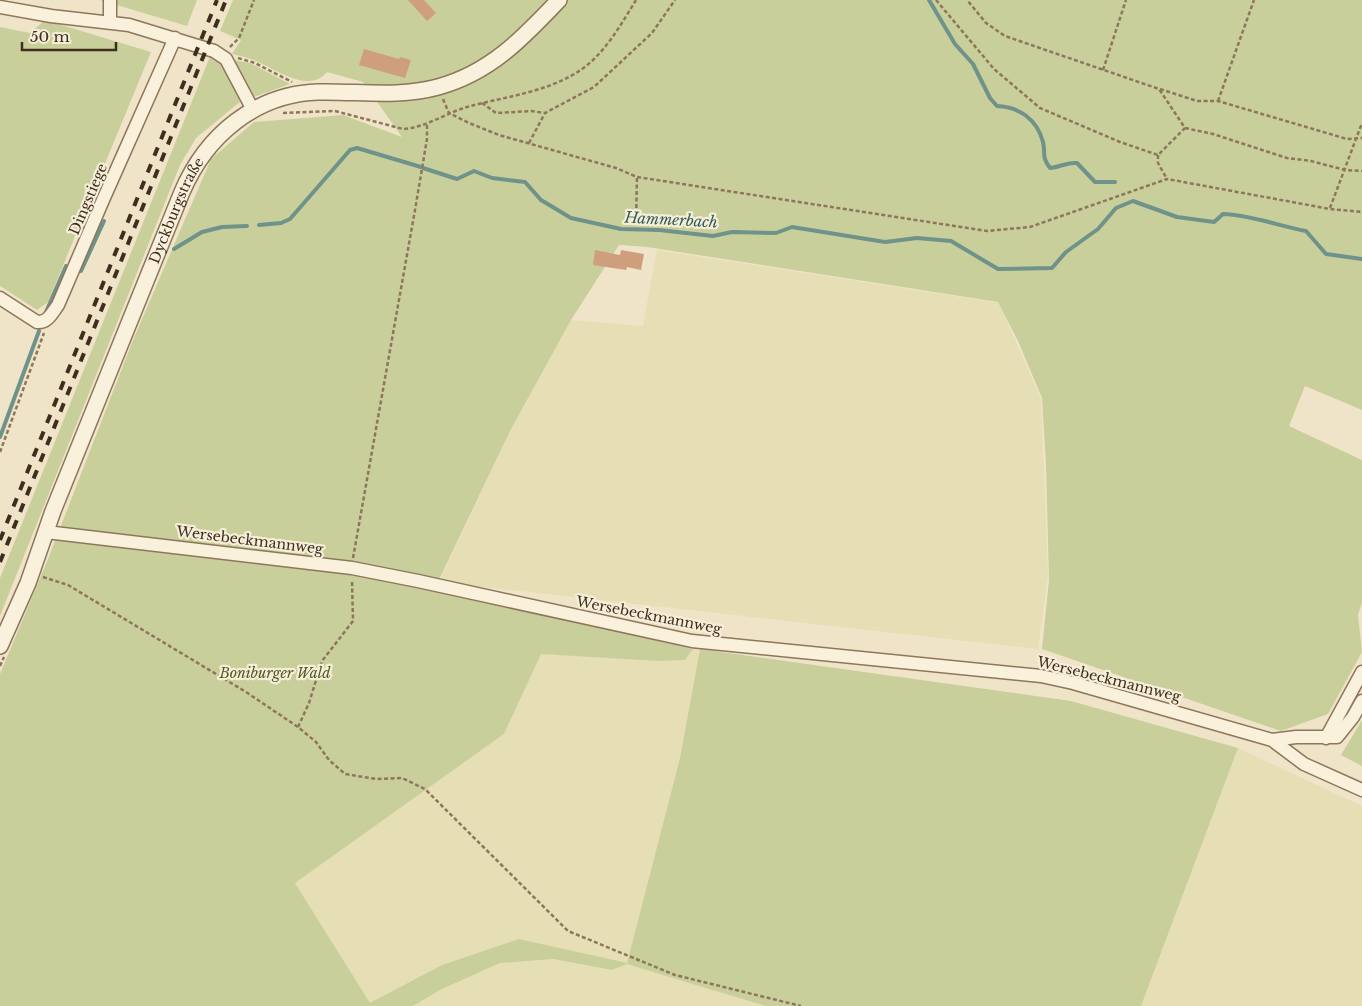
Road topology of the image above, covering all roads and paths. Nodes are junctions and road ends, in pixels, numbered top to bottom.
1 (110, 0) edge
2 (254, 0) edge
3 (559, 0) edge
4 (636, 0) edge
5 (675, 0) edge
6 (936, 0) edge
7 (967, 0) edge
8 (1126, 0) edge
9 (1254, 0) edge
10 (0, 7) edge
11 (110, 22) junction
12 (174, 38) junction
13 (223, 56) junction
14 (1103, 70) junction
15 (298, 86) dead end
16 (1159, 88) junction
17 (1218, 101) junction
18 (482, 103) junction
19 (253, 110) junction
20 (279, 113) dead end
21 (449, 113) junction
22 (544, 113) junction
23 (427, 123) junction
24 (1362, 123) edge
25 (1185, 128) junction
26 (1357, 137) junction
27 (1362, 138) edge
28 (529, 143) junction
29 (1158, 155) junction
30 (1345, 170) junction
31 (1362, 171) edge
32 (637, 177) junction
33 (1167, 178) junction
34 (1330, 209) junction
35 (1362, 212) edge
36 (636, 221) dead end
37 (0, 298) edge
38 (48, 320) junction
39 (0, 452) edge
40 (46, 532) junction
41 (352, 568) junction
42 (42, 576) dead end
43 (0, 646) edge
44 (1362, 672) edge
45 (1362, 701) edge
46 (298, 726) junction
47 (1326, 738) junction
48 (1272, 740) junction
49 (1362, 790) edge
50 (801, 1006) edge

1 - 11 street
2 - 13 path
3 - 19 street, Dyckburgstraße
4 - 18 path
5 - 22 path
6 - 29 path
7 - 14 path
8 - 14 path
9 - 17 path
10 - 11 street
11 - 12 street
12 - 13 street
12 - 38 street, Dingstiege
13 - 15 path
13 - 19 street
14 - 16 path
16 - 17 path
16 - 25 path
17 - 26 path
18 - 21 path
18 - 22 path
19 - 40 street, Dyckburgstraße
20 - 23 path
21 - 23 path
21 - 28 path
22 - 28 path
23 - 41 path
24 - 26 path
25 - 29 path
25 - 30 path
26 - 27 path
26 - 30 path
28 - 32 path
29 - 33 path
30 - 31 path
30 - 34 path
32 - 33 path
32 - 36 path
33 - 34 path
34 - 35 path
37 - 38 street
38 - 39 path
40 - 41 street, Wersebeckmannweg
40 - 43 street, Dyckburgstraße
41 - 46 path
41 - 48 street, Wersebeckmannweg
42 - 46 path
44 - 47 street
45 - 47 street
46 - 50 path
47 - 48 street, Wersebeckmannweg
48 - 49 street, Wersebeckmannweg

